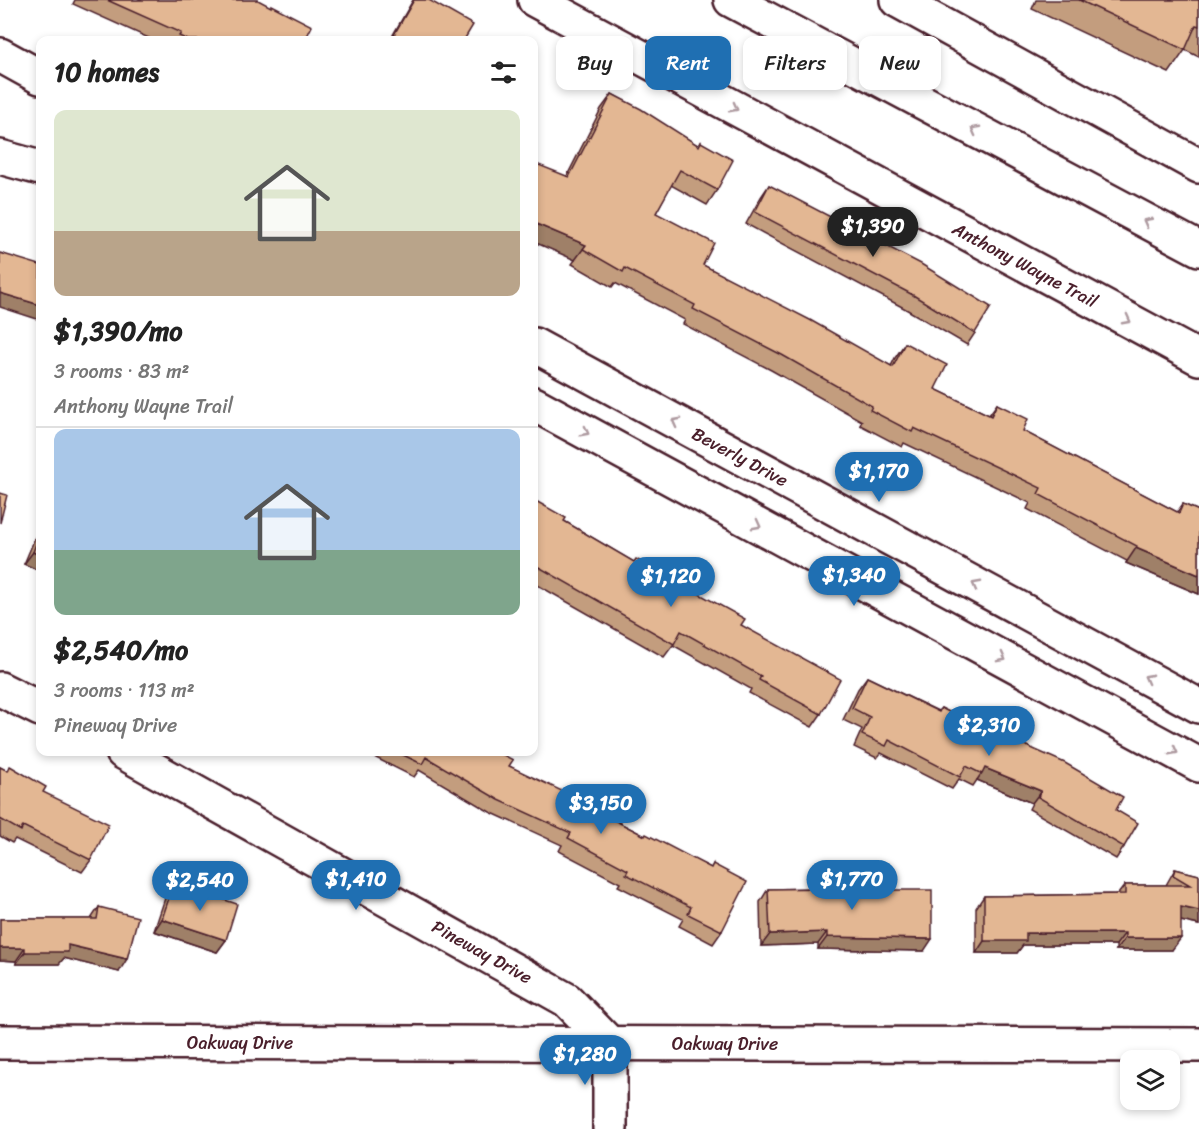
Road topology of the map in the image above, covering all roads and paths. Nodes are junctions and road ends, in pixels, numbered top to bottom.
1 (535, 0) edge
2 (731, 0) edge
3 (897, 0) edge
4 (0, 55) edge
5 (36, 75) edge
6 (0, 157) edge
7 (1199, 165) edge
8 (36, 167) edge
9 (1199, 249) edge
10 (538, 347) edge
11 (1199, 358) edge
12 (538, 406) edge
13 (0, 689) edge
14 (1199, 706) edge
15 (36, 707) edge
16 (130, 756) edge
17 (1199, 765) edge
18 (0, 1042) edge
19 (610, 1044) junction
20 (1199, 1045) edge
21 (610, 1129) edge

1 -> 11 main road, Anthony Wayne Trail
9 -> 2 main road
3 - 7 main road
4 - 5 main road
6 - 8 main road
14 -> 10 main road, Beverly Drive
12 -> 17 main road
13 - 15 main road
16 - 19 main road, Pineway Drive
18 - 19 main road, Oakway Drive
19 - 20 main road, Oakway Drive
19 - 21 main road

